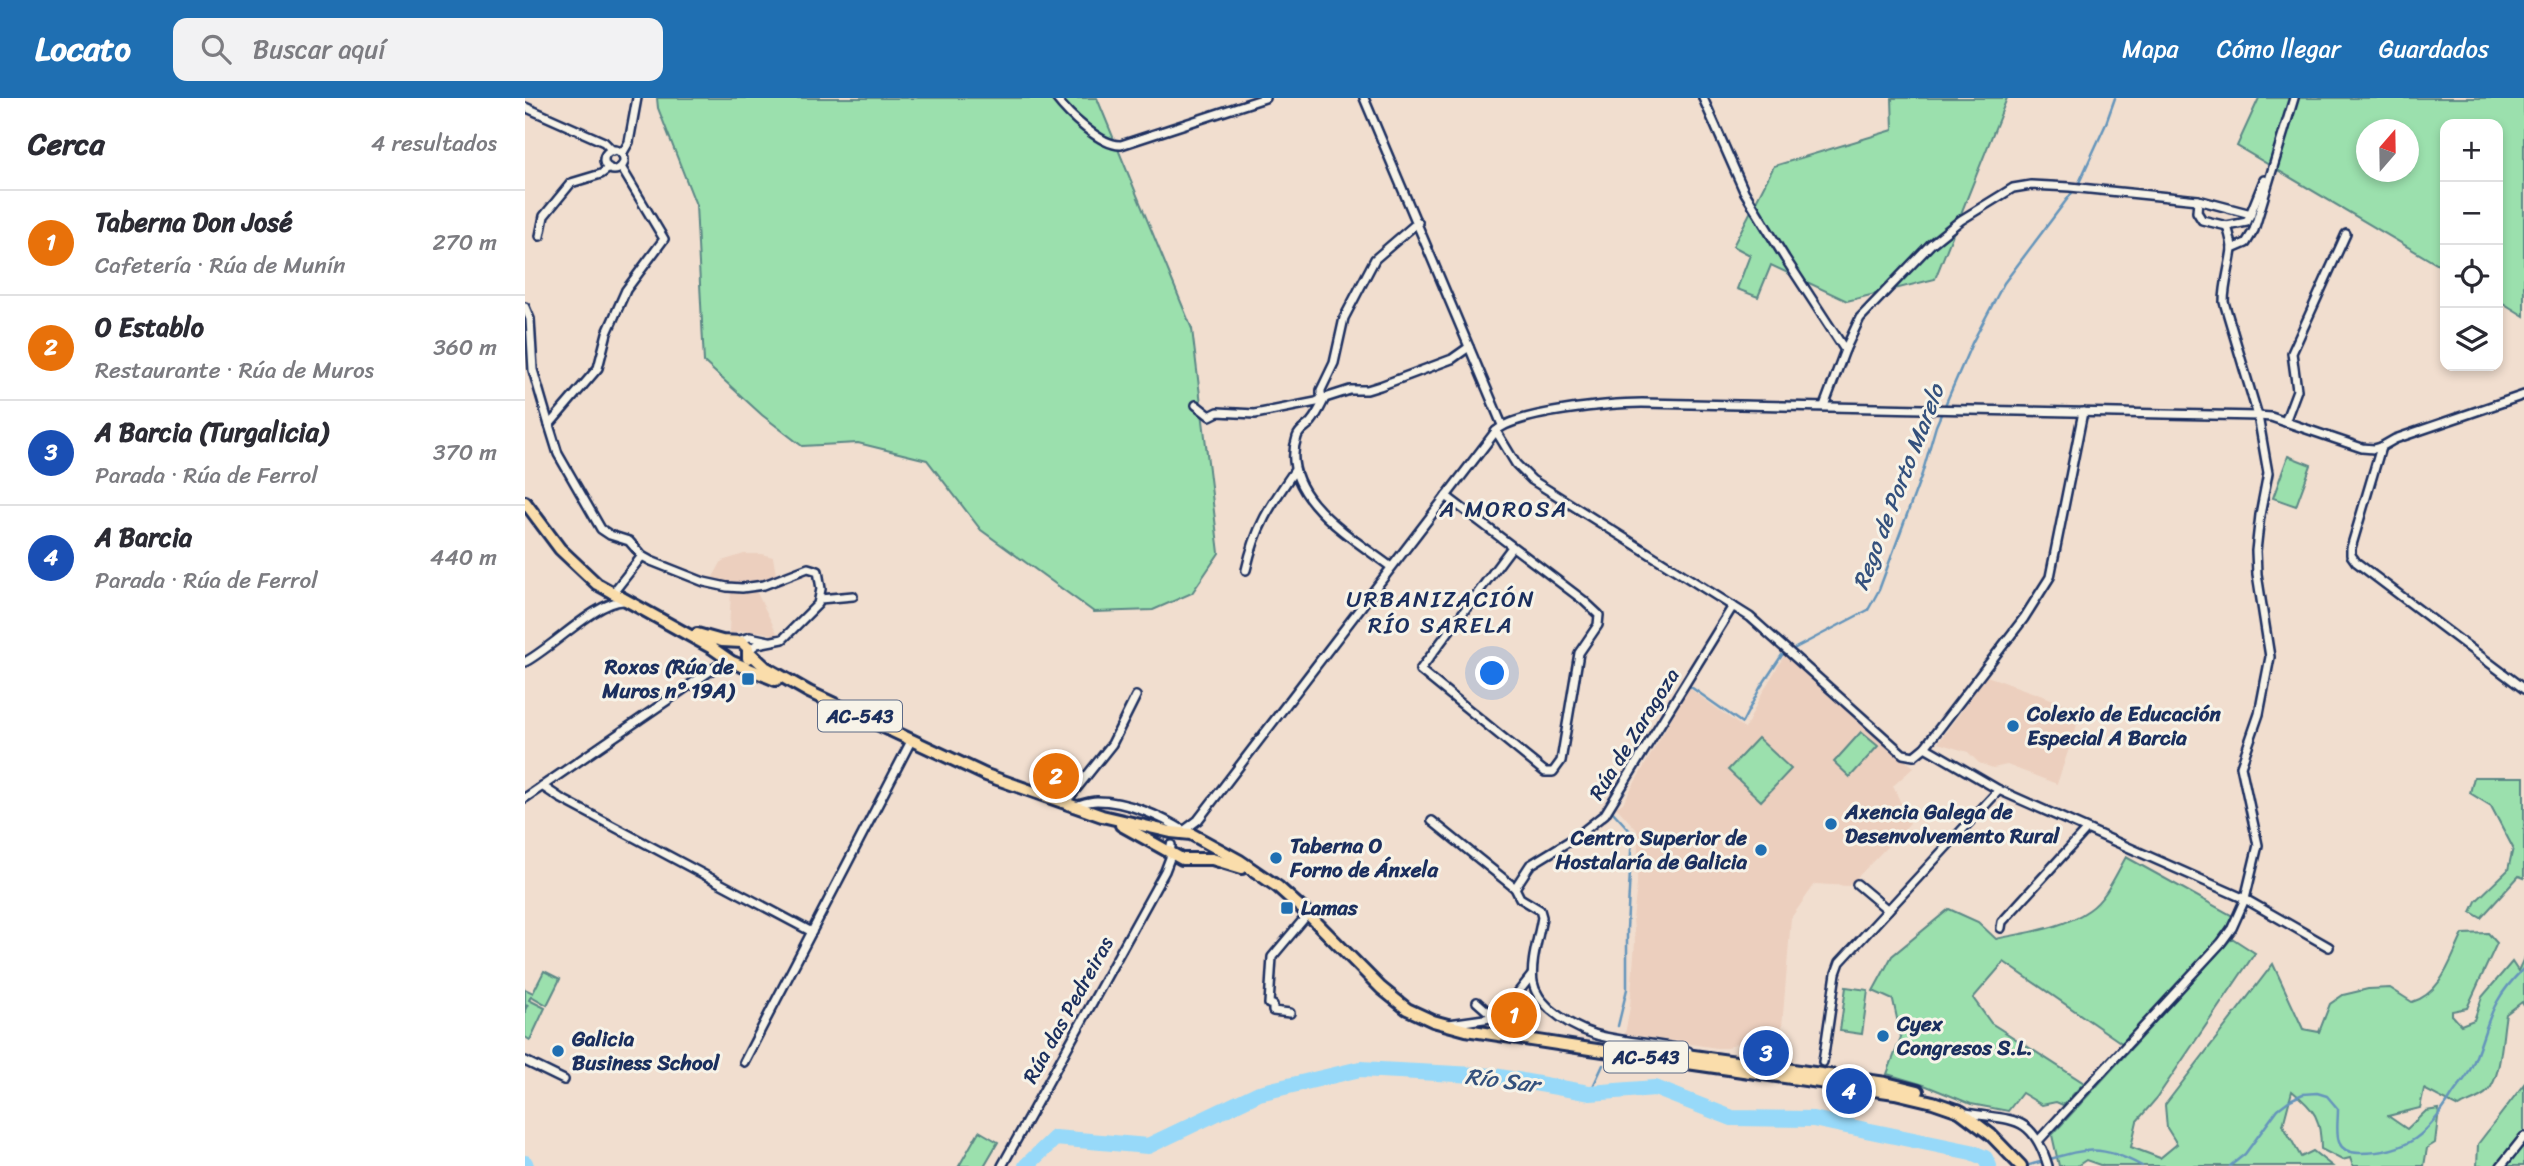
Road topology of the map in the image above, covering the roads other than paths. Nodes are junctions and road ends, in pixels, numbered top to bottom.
1 (637, 98) edge
2 (1056, 98) edge
3 (1265, 98) edge
4 (1364, 98) edge
5 (1703, 98) edge
6 (2294, 98) edge
7 (525, 107) edge
8 (613, 150) junction
9 (622, 154) junction
10 (2273, 164) junction
11 (621, 167) junction
12 (609, 168) junction
13 (2198, 200) junction
14 (2251, 214) junction
15 (1418, 222) junction
16 (2227, 226) junction
17 (2346, 234) dead end
18 (540, 236) dead end
19 (2232, 249) junction
20 (525, 307) edge
21 (528, 320) edge
22 (1469, 347) junction
23 (1845, 350) junction
24 (2524, 395) edge
25 (1325, 398) junction
26 (1196, 405) dead end
27 (1824, 406) junction
28 (2083, 412) junction
29 (2258, 416) junction
30 (2285, 422) junction
31 (549, 425) junction
32 (1499, 428) junction
33 (2381, 447) junction
34 (1296, 469) junction
35 (1446, 496) junction
36 (525, 502) edge
37 (1513, 547) junction
38 (642, 556) junction
39 (1391, 567) junction
40 (1246, 570) dead end
41 (609, 592) junction
42 (853, 596) dead end
43 (820, 599) junction
44 (624, 601) junction
45 (603, 605) junction
46 (1733, 606) junction
47 (678, 628) junction
48 (769, 641) junction
49 (749, 651) junction
50 (730, 653) junction
51 (525, 662) edge
52 (2524, 689) edge
53 (809, 692) junction
54 (1136, 696) dead end
55 (911, 741) junction
56 (1925, 747) junction
57 (542, 786) junction
58 (1999, 790) junction
59 (525, 798) edge
60 (1069, 805) junction
61 (1102, 816) junction
62 (1432, 821) dead end
63 (2086, 830) junction
64 (1191, 835) junction
65 (1170, 851) junction
66 (1188, 859) junction
67 (1165, 871) junction
68 (1267, 879) junction
69 (1857, 884) dead end
70 (1515, 888) junction
71 (2245, 899) junction
72 (1888, 910) junction
73 (1308, 914) junction
74 (2001, 928) dead end
75 (812, 932) junction
76 (2329, 947) dead end
77 (1532, 975) junction
78 (1477, 1002) dead end
79 (1290, 1013) dead end
80 (1494, 1017) junction
81 (1443, 1025) junction
82 (1571, 1025) junction
83 (1575, 1039) junction
84 (1543, 1040) junction
85 (1719, 1059) junction
86 (525, 1061) edge
87 (744, 1062) dead end
88 (1823, 1062) dead end
89 (564, 1080) dead end
90 (1962, 1112) junction
91 (2524, 1137) edge
92 (2039, 1140) junction
93 (1002, 1166) edge
94 (2021, 1166) edge
95 (2048, 1166) edge
96 (2501, 1166) edge

1 - 9 street
2 - 3 street
4 - 15 street
5 - 23 street
6 - 10 street
7 - 8 street
8 - 9 street
8 - 12 street
9 - 11 street
10 - 14 street
10 - 19 street
11 - 12 street
11 - 31 street
12 - 18 street
13 - 14 street
13 - 16 street
13 - 23 street
14 - 16 street
15 - 22 street
15 - 25 street
16 - 19 street
17 - 30 street
19 - 29 street
20 - 21 street
21 - 31 street
22 - 25 street
22 - 32 street
23 - 27 street
24 - 33 street
25 - 26 street
25 - 34 street
27 - 28 street
27 - 32 street
28 - 29 street
28 - 56 street
29 - 30 street
29 - 71 street
30 - 33 street
31 - 38 street
32 - 35 street
32 - 46 street
33 - 52 street
34 - 39 street
34 - 40 street
35 - 37 street
35 - 39 street
36 - 41 main road, AC-543
37 - 37 street
38 - 41 street
38 - 43 street
39 - 64 street
41 - 44 main road, AC-543
41 - 45 street
42 - 43 street
43 - 48 street
44 - 45 street
44 - 47 main road, AC-543
45 - 51 street
46 - 56 street
46 - 70 street, Rúa de Zaragoza
47 - 50 main road, AC-543
47 - 50 main road, AC-543
48 - 49 street
48 - 50 street
49 - 50 main road, AC-543
49 - 50 main road
49 - 53 main road, AC-543
50 - 53 main road, AC-543
50 - 57 street
53 - 55 main road, AC-543
54 - 60 street
55 - 60 main road, AC-543
55 - 75 street
56 - 58 street
57 - 59 street
57 - 75 street
58 - 63 street
58 - 72 street
60 - 61 main road, AC-543
60 - 64 street
61 - 64 main road, AC-543
61 - 65 main road, AC-543
62 - 70 street
63 - 71 street
63 - 74 street
64 - 65 main road
64 - 66 main road
64 - 68 main road, AC-543
65 - 66 main road, AC-543
65 - 67 street, Rúa das Pedreiras
66 - 67 street
66 - 68 main road, AC-543
67 - 93 street, Rúa das Pedreiras
68 - 73 main road, AC-543
69 - 72 street
70 - 77 street
71 - 76 street
71 - 92 street
72 - 88 street
73 - 79 street
73 - 81 main road, AC-543
75 - 87 street
77 - 80 street
77 - 82 street
78 - 80 street
80 - 81 street
81 - 84 main road, AC-543
82 - 83 street
82 - 85 street
83 - 84 main road, AC-543
83 - 85 main road, AC-543
84 - 90 main road, AC-543
85 - 90 main road, AC-543
86 - 89 street
90 - 92 street
90 - 94 main road, AC-543
91 - 96 street
92 - 95 street

